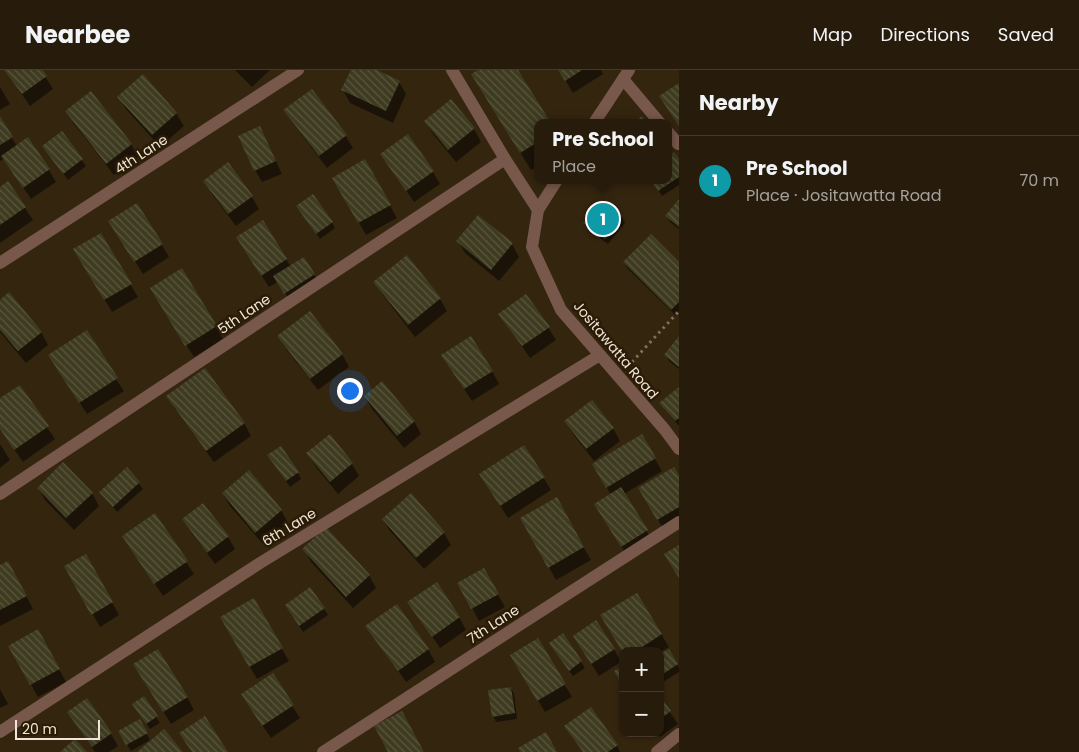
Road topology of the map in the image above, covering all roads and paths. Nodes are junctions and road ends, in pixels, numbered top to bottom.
1 (298, 70) edge
2 (452, 70) edge
3 (626, 74) edge
4 (597, 119) edge
5 (657, 119) edge
6 (505, 159) junction
7 (554, 184) edge
8 (538, 210) junction
9 (0, 263) edge
10 (679, 311) edge
11 (600, 355) junction
12 (619, 377) junction
13 (679, 449) edge
14 (0, 494) edge
15 (679, 522) edge
16 (0, 732) edge
17 (679, 734) edge
18 (323, 752) edge
19 (657, 752) edge

1 - 9 street, 4th Lane
2 - 6 street
3 - 4 street
3 - 5 street
6 - 8 street
6 - 14 street, 5th Lane
7 - 8 street, Jositawatta Road
8 - 11 street, Jositawatta Road
10 - 12 path
11 - 12 street, Jositawatta Road
11 - 16 street, 6th Lane
12 - 13 street, Jositawatta Road
15 - 18 street, 7th Lane
17 - 19 street

